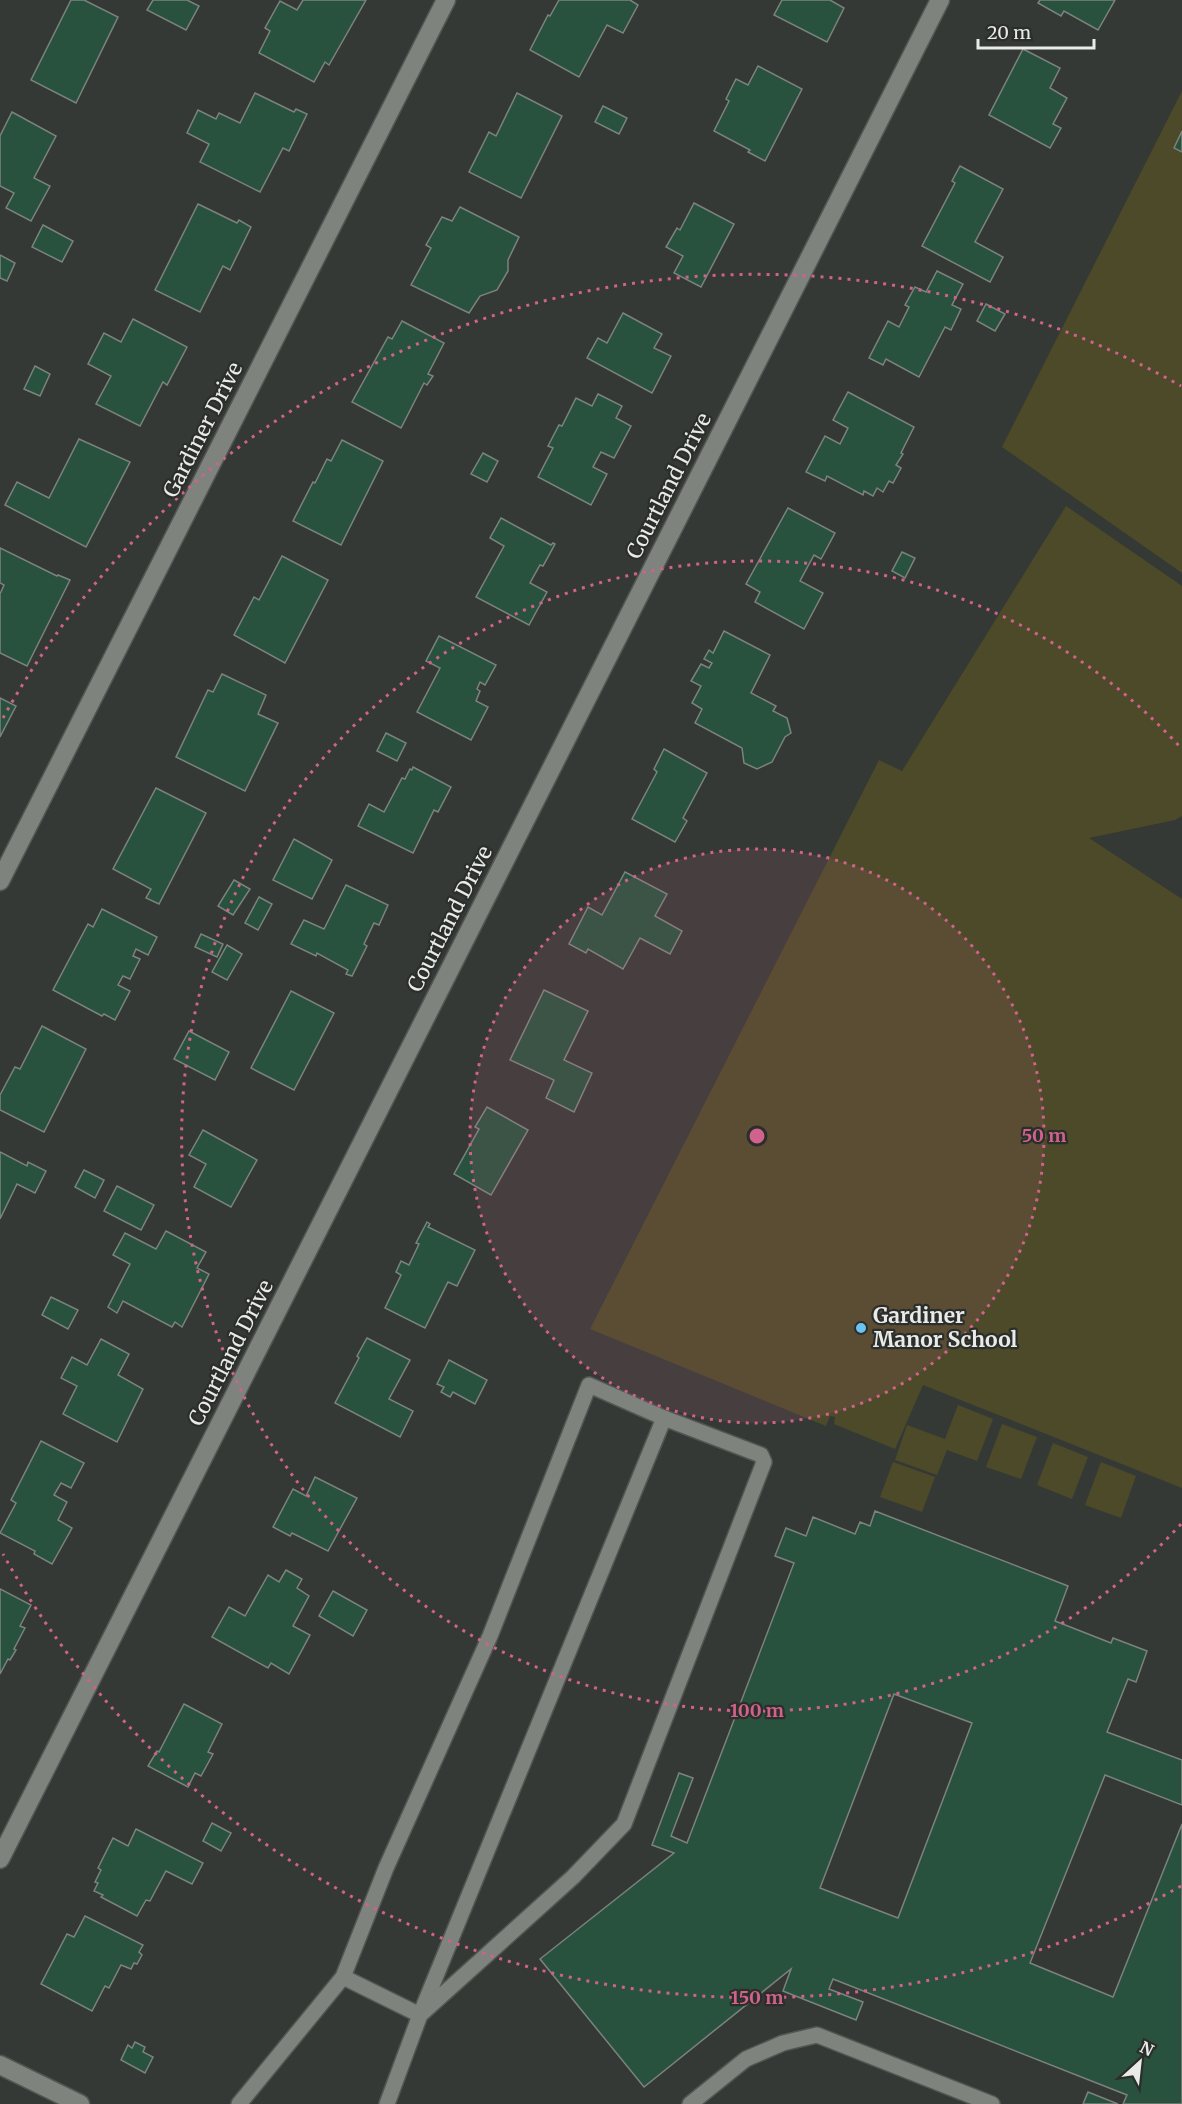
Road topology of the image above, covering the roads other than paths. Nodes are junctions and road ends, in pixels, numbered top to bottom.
1 (446, 0) edge
2 (940, 0) edge
3 (0, 881) edge
4 (664, 1418) junction
5 (0, 1859) edge
6 (343, 1977) junction
7 (420, 2015) junction
8 (0, 2065) edge
9 (80, 2104) edge
10 (239, 2104) edge
11 (387, 2104) edge
12 (690, 2104) edge
13 (992, 2104) edge

1 - 3 street, Gardiner Drive
2 - 5 street, Courtland Drive
4 - 6 lane
4 - 7 lane
4 - 7 lane
6 - 7 lane
6 - 10 lane
7 - 11 lane
8 - 9 street
12 - 13 lane

